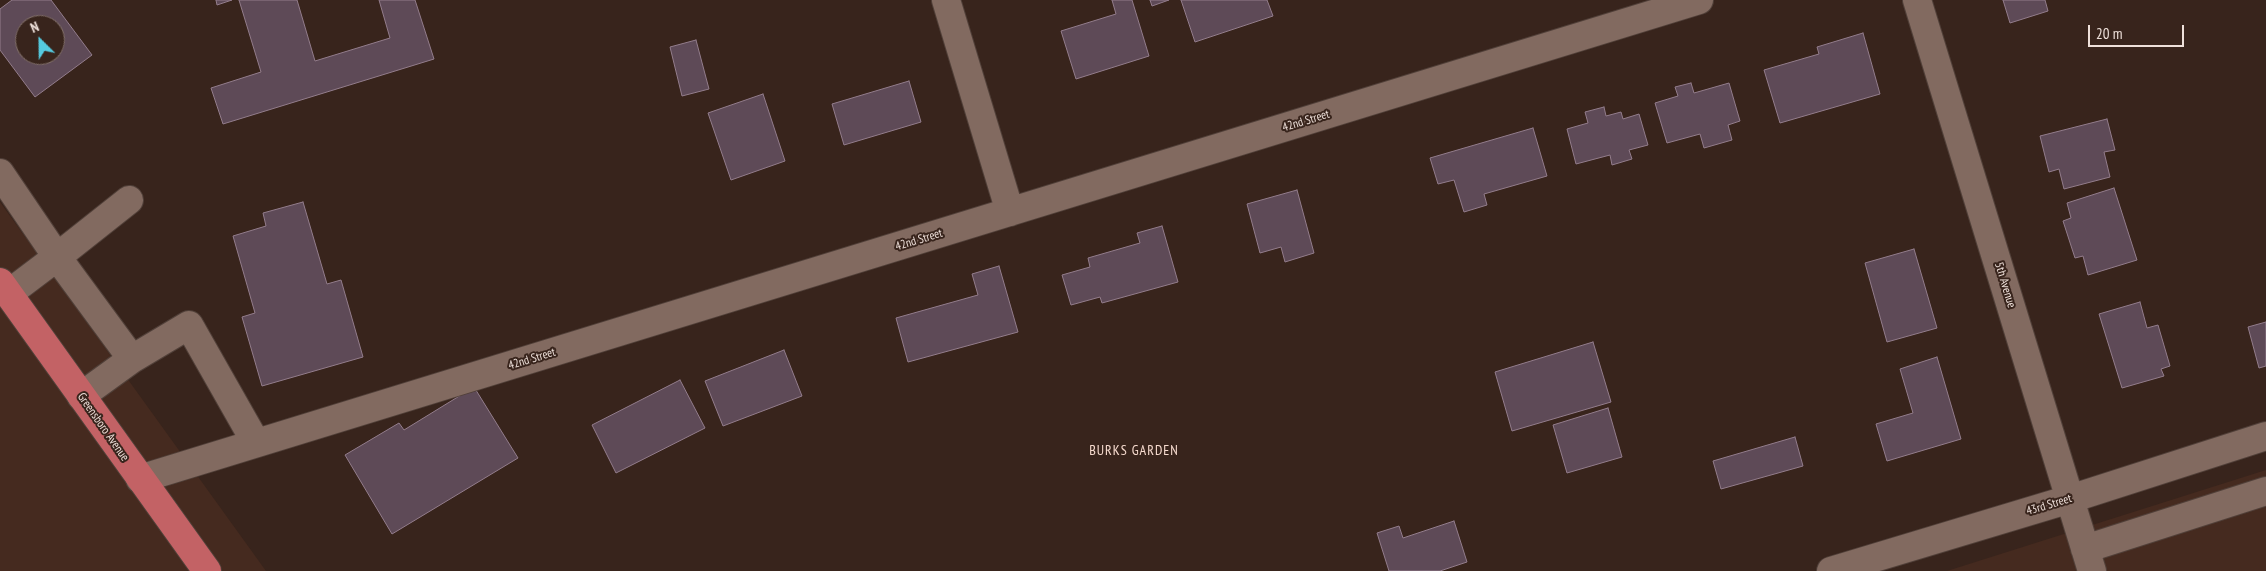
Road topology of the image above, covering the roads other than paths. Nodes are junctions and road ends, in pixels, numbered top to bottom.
1 (946, 0) edge
2 (1699, 0) edge
3 (1917, 0) edge
4 (0, 173) edge
5 (129, 200) dead end
6 (1010, 212) junction
7 (57, 257) junction
8 (4, 288) edge
9 (132, 359) junction
10 (81, 396) junction
11 (2266, 436) edge
12 (256, 443) junction
13 (140, 479) junction
14 (2266, 491) edge
15 (2070, 499) junction
16 (2089, 560) edge
17 (207, 571) edge
18 (1831, 571) edge

1 - 6 street
2 - 6 street, 42nd Street
3 - 15 street, 5th Avenue
4 - 7 street
5 - 7 street
6 - 12 street, 42nd Street
7 - 8 street
7 - 9 street
8 - 10 main road, Greensboro Avenue
9 - 10 street
9 - 12 street
10 - 13 main road, Greensboro Avenue
11 - 15 street, 43rd Street
12 - 13 street, 42nd Street
13 - 17 main road, Greensboro Avenue
14 - 16 street
15 - 16 street, 5th Avenue
15 - 18 street, 43rd Street

